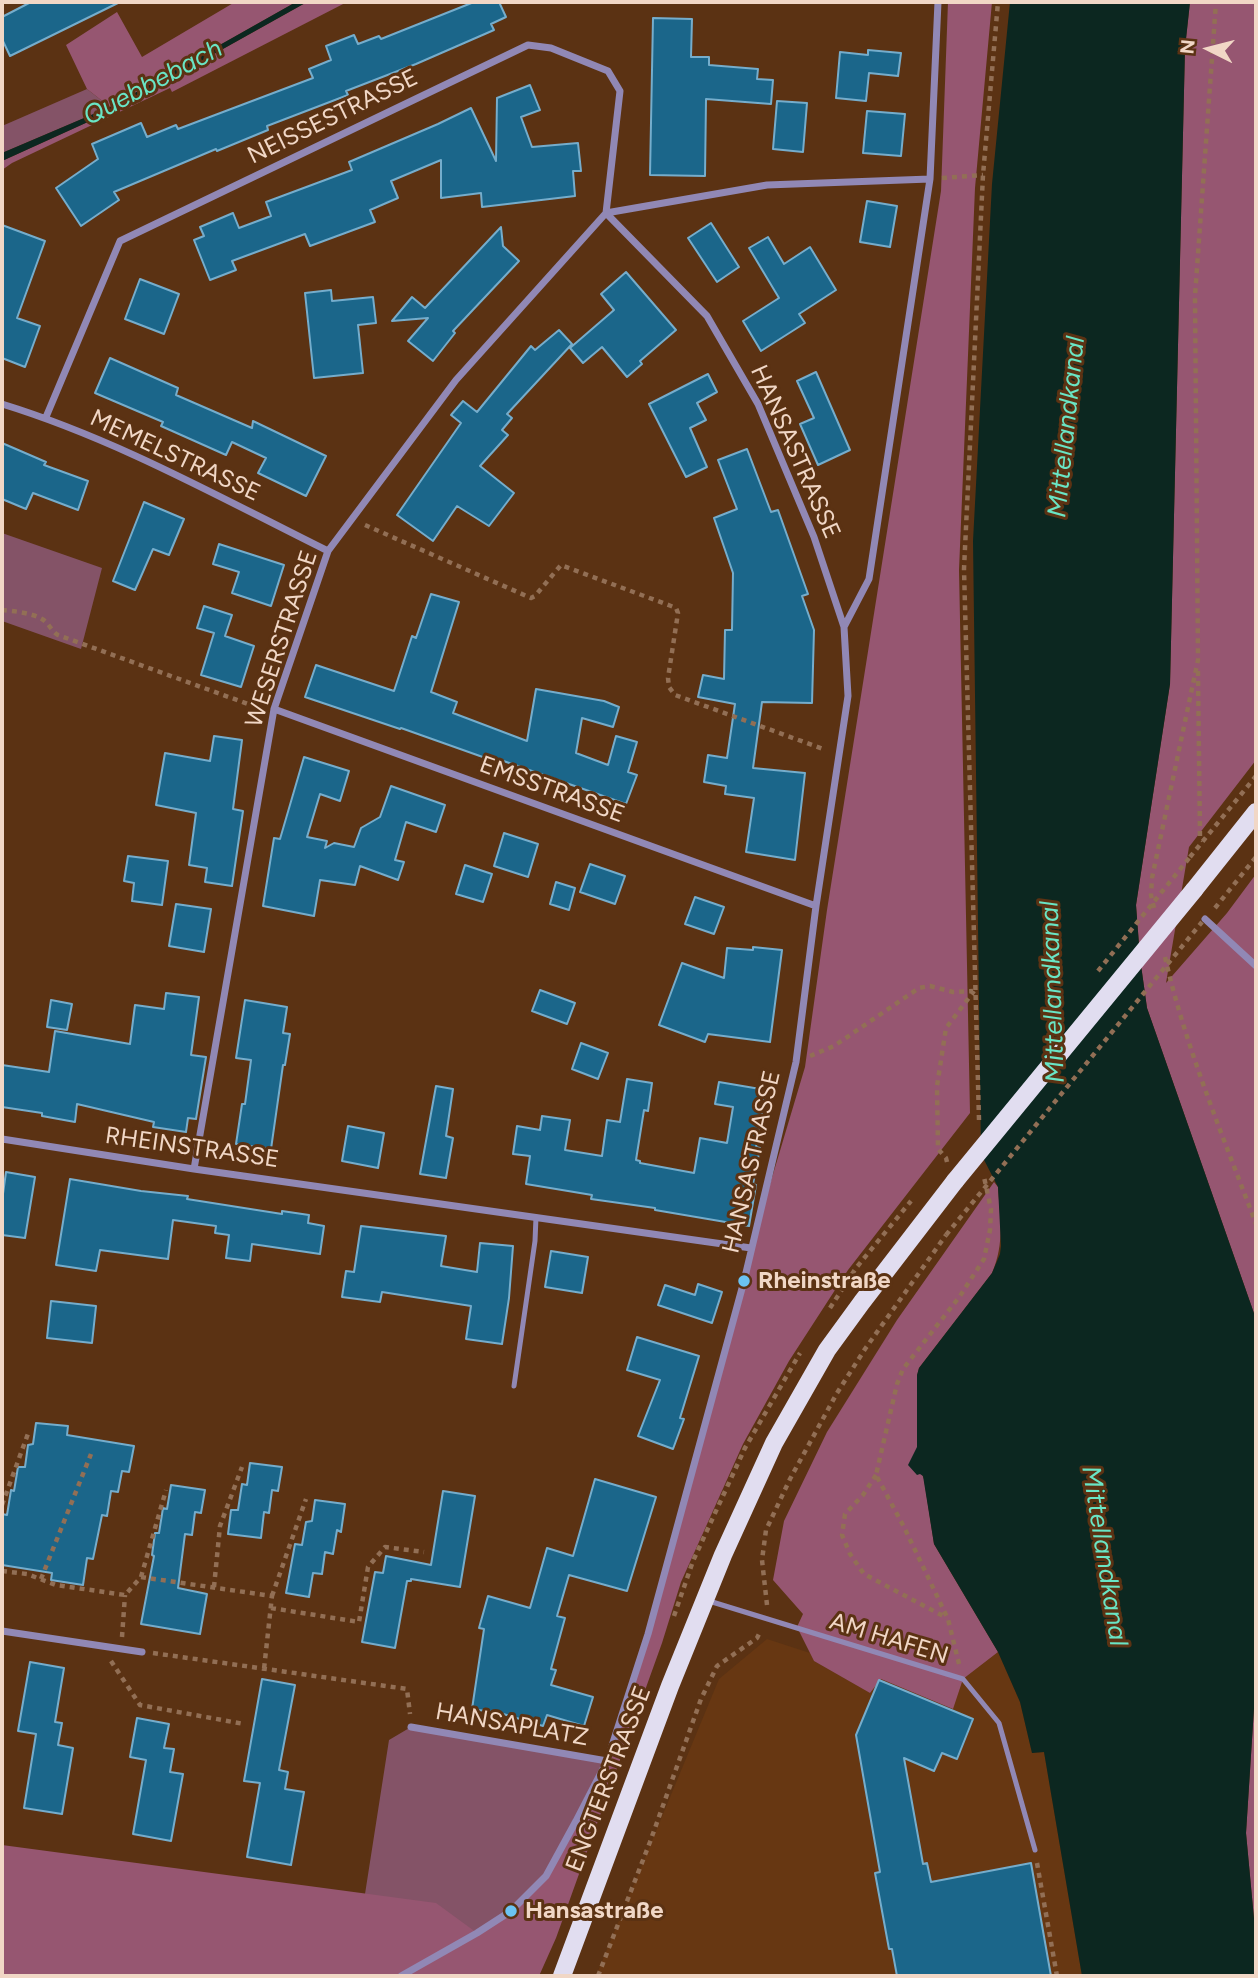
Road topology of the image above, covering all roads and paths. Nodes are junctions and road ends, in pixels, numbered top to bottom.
1 (938, 2) edge
2 (998, 2) edge
3 (1216, 2) edge
4 (983, 175) junction
5 (930, 179) junction
6 (606, 213) junction
7 (2, 404) edge
8 (46, 418) junction
9 (352, 519) junction
10 (328, 551) junction
11 (2, 610) edge
12 (845, 626) junction
13 (1198, 660) junction
14 (274, 709) junction
15 (840, 755) junction
16 (1256, 776) edge
17 (1256, 812) edge
18 (1203, 841) junction
19 (1191, 857) dead end
20 (1256, 857) edge
21 (816, 906) junction
22 (1154, 908) dead end
23 (1204, 921) junction
24 (1163, 949) dead end
25 (1256, 966) edge
26 (974, 991) junction
27 (796, 1062) junction
28 (979, 1133) dead end
29 (2, 1139) edge
30 (194, 1169) junction
31 (983, 1171) dead end
32 (952, 1184) junction
33 (536, 1217) junction
34 (1256, 1224) edge
35 (751, 1248) junction
36 (514, 1386) dead end
37 (29, 1431) dead end
38 (91, 1454) dead end
39 (242, 1467) dead end
40 (876, 1475) junction
41 (166, 1490) dead end
42 (306, 1499) dead end
43 (2, 1505) edge
44 (424, 1552) dead end
45 (2, 1571) edge
46 (141, 1577) junction
47 (41, 1579) junction
48 (214, 1587) junction
49 (125, 1595) junction
50 (272, 1596) junction
51 (706, 1600) junction
52 (271, 1608) junction
53 (766, 1619) junction
54 (948, 1619) junction
55 (2, 1631) edge
56 (101, 1646) junction
57 (121, 1649) junction
58 (142, 1652) joint
59 (264, 1669) junction
60 (963, 1679) junction
61 (244, 1724) dead end
62 (411, 1727) joint
63 (607, 1761) junction
64 (1035, 1850) joint
65 (401, 1976) edge
66 (562, 1976) edge
67 (598, 1976) edge
68 (1057, 1976) edge

1 - 5 street, HANSASTRASSE
2 - 4 path
3 - 13 path
4 - 5 path
4 - 26 path
5 - 6 street
5 - 12 street, HANSASTRASSE
6 - 8 street, NEISSESTRASSE
6 - 9 street, WESERSTRASSE
6 - 12 street, HANSASTRASSE
7 - 8 street, MEMELSTRASSE
8 - 10 street, MEMELSTRASSE
9 - 10 street, WESERSTRASSE
9 - 15 path
10 - 14 street, WESERSTRASSE
11 - 14 path
12 - 15 street, HANSASTRASSE
13 - 18 path
13 - 22 path
14 - 21 street, EMSSTRASSE
14 - 30 street, WESERSTRASSE
15 - 21 street, HANSASTRASSE
16 - 18 path
17 - 32 main road, ENGTERSTRASSE, bridge
18 - 19 path
20 - 23 path
21 - 27 street, HANSASTRASSE
23 - 25 street
23 - 53 path, bridge
24 - 34 path
26 - 27 path
26 - 28 path
26 - 32 path
27 - 35 street, HANSASTRASSE
29 - 30 street, RHEINSTRASSE
30 - 33 street, RHEINSTRASSE
31 - 40 path
32 - 51 main road, ENGTERSTRASSE
33 - 35 street, RHEINSTRASSE
33 - 36 lane
35 - 63 street, HANSASTRASSE
37 - 43 path
38 - 47 path
39 - 48 path
40 - 54 path
40 - 54 path
41 - 46 path
42 - 50 path
44 - 52 path
45 - 47 path
46 - 48 path
46 - 49 path
47 - 49 path
48 - 50 path
49 - 57 path
50 - 52 path
51 - 53 lane, AM HAFEN
51 - 66 main road, ENGTERSTRASSE
52 - 59 path
53 - 60 lane, AM HAFEN
53 - 67 path
54 - 60 path
55 - 56 street
56 - 57 street
56 - 61 path
57 - 58 street
58 - 59 path
59 - 62 path
60 - 64 lane, AM HAFEN
62 - 63 street, HANSAPLATZ
63 - 65 street, HANSASTRASSE
64 - 68 path

